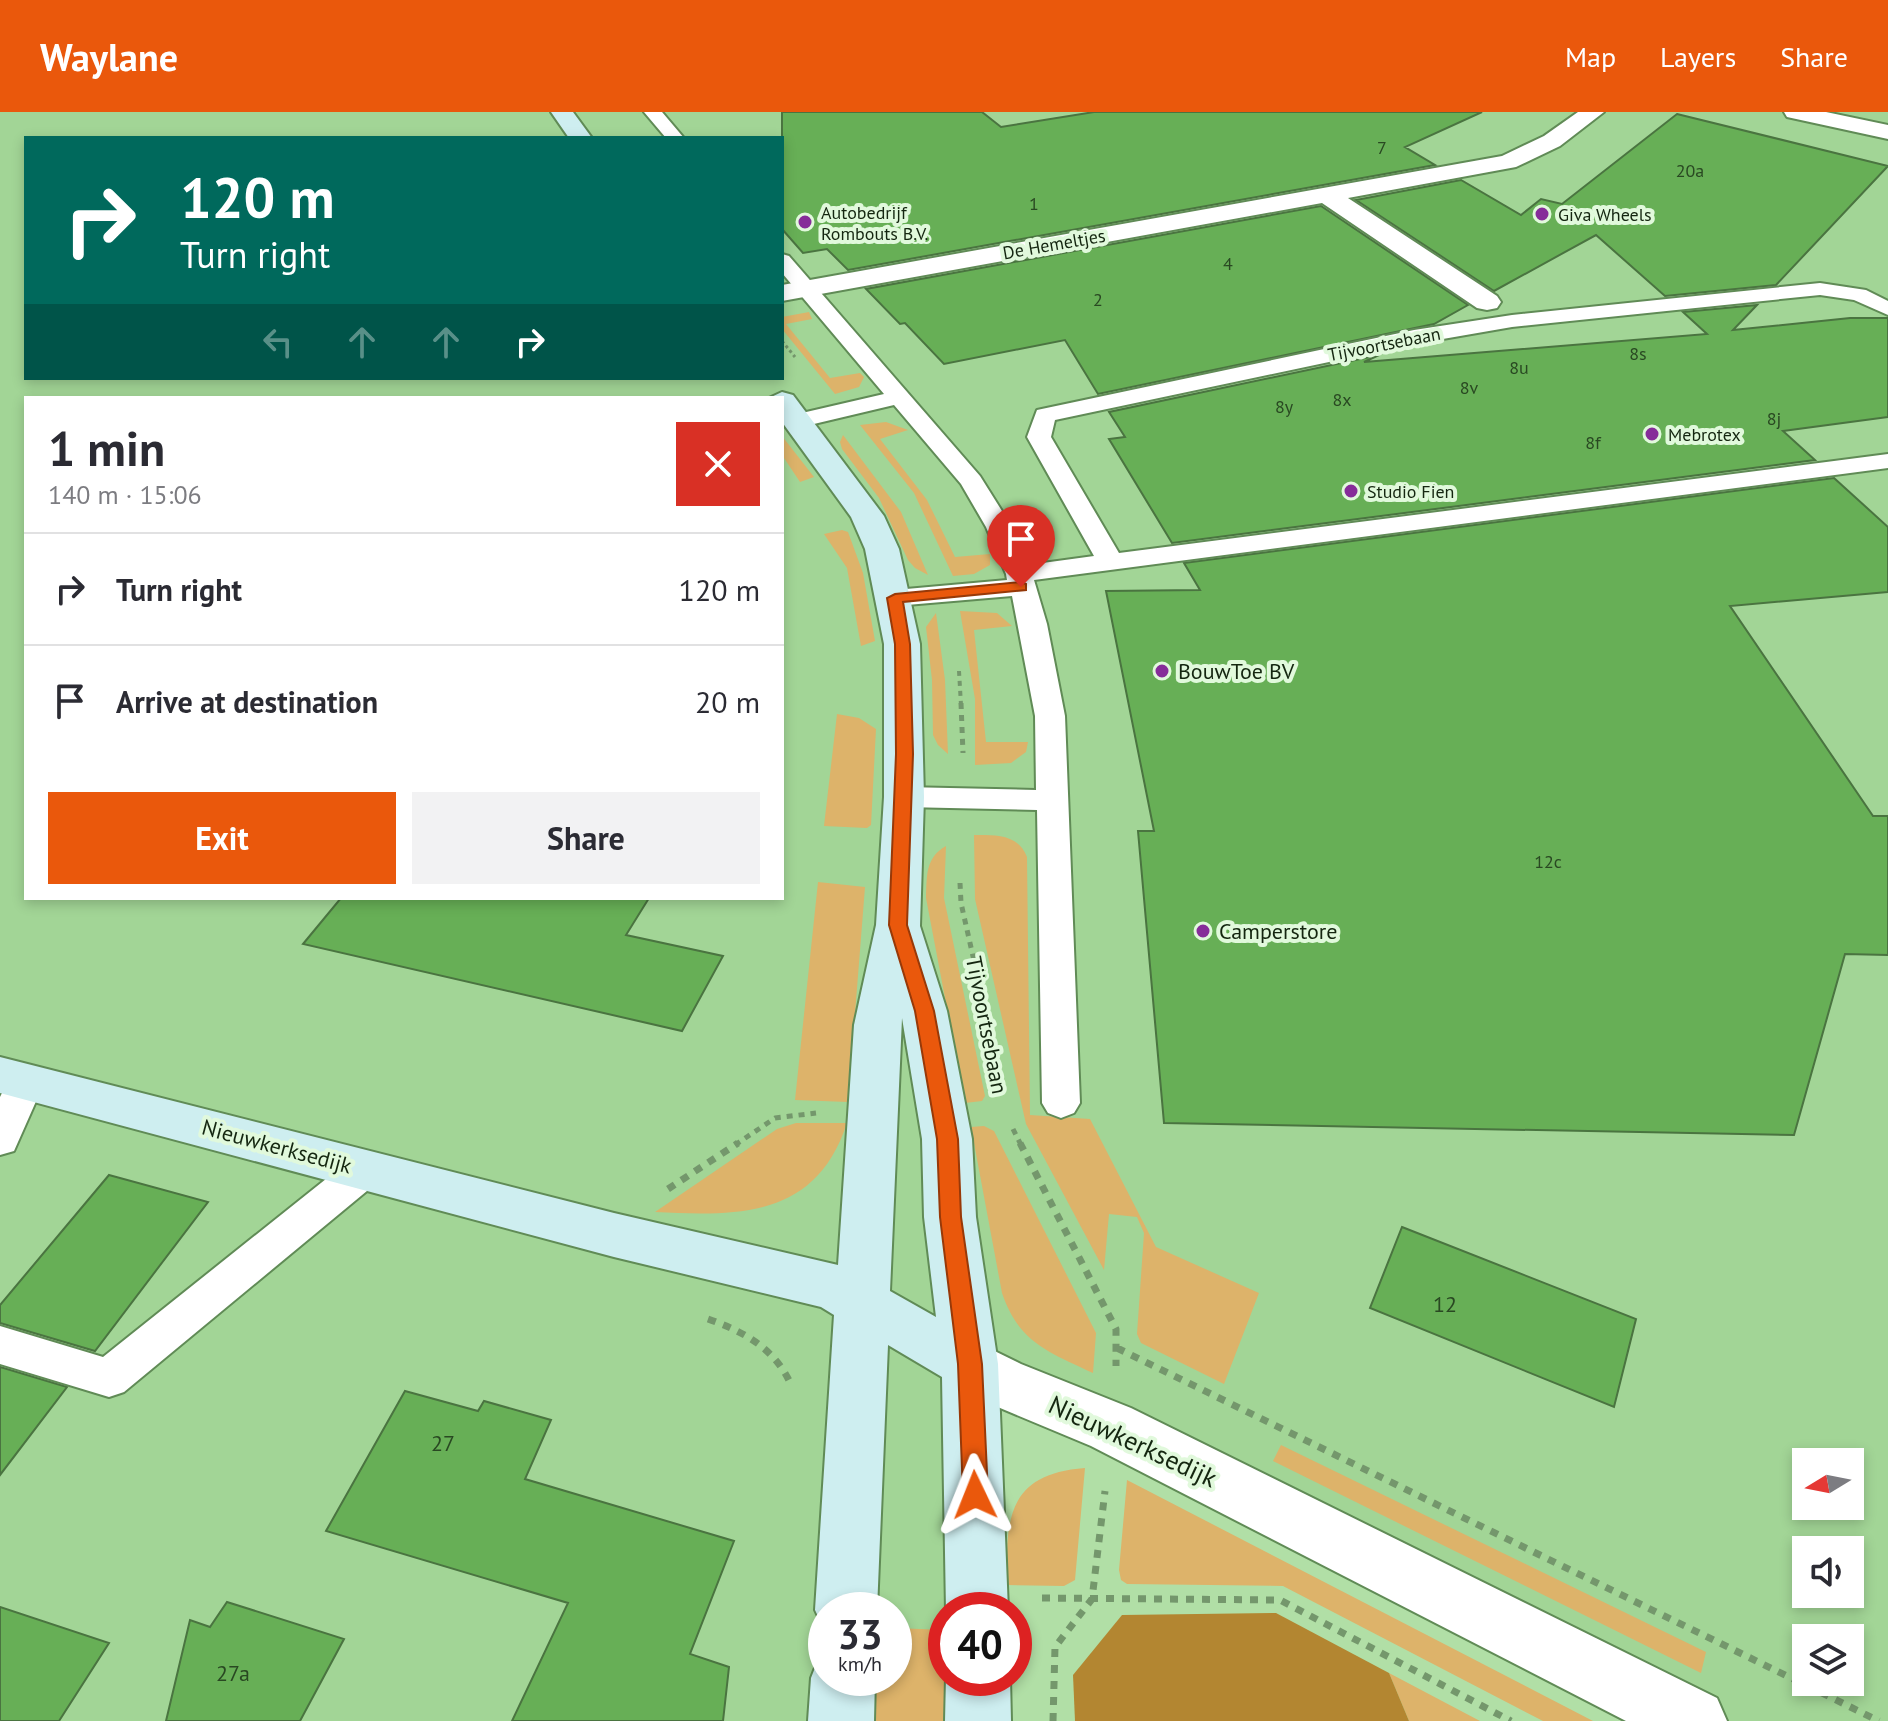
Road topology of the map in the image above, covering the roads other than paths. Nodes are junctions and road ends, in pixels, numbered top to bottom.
1 (562, 112) edge
2 (653, 112) edge
3 (1593, 112) edge
4 (1795, 112) edge
5 (1888, 132) edge
6 (580, 136) edge
7 (673, 136) edge
8 (1327, 195) junction
9 (784, 265) edge
10 (794, 291) edge
11 (1487, 302) dead end
12 (1888, 309) edge
13 (900, 397) junction
14 (786, 407) edge
15 (1888, 461) edge
16 (1110, 561) junction
17 (1020, 580) junction
18 (895, 598) junction
19 (904, 797) junction
20 (1052, 800) junction
21 (898, 925) junction
22 (13, 1078) edge
23 (1061, 1103) dead end
24 (0, 1140) edge
25 (365, 1170) junction
26 (863, 1303) junction
27 (0, 1345) edge
28 (970, 1364) junction
29 (847, 1592) edge
30 (976, 1592) edge
31 (842, 1696) edge
32 (978, 1696) edge
33 (841, 1721) edge
34 (978, 1721) edge
35 (1694, 1721) edge

1 - 6 street
2 - 7 lane
3 - 8 street, De Hemeltjes
4 - 5 street
8 - 10 street, De Hemeltjes
8 - 11 street
9 - 10 lane
10 - 13 lane
12 - 16 lane, Tijvoortsebaan
13 - 14 lane
13 - 17 lane
14 - 18 street
15 - 16 lane
16 - 17 lane
17 - 18 lane
17 - 20 lane
18 - 19 street
19 - 20 lane
19 - 21 street
20 - 23 lane
21 - 26 street
21 - 28 street
22 - 24 lane
22 - 25 street, Nieuwkerksedijk
25 - 26 street, Nieuwkerksedijk
25 - 27 lane
26 - 28 street, Nieuwkerksedijk
26 - 29 street
28 - 30 street
28 - 35 street, Nieuwkerksedijk
31 - 33 street
32 - 34 street

